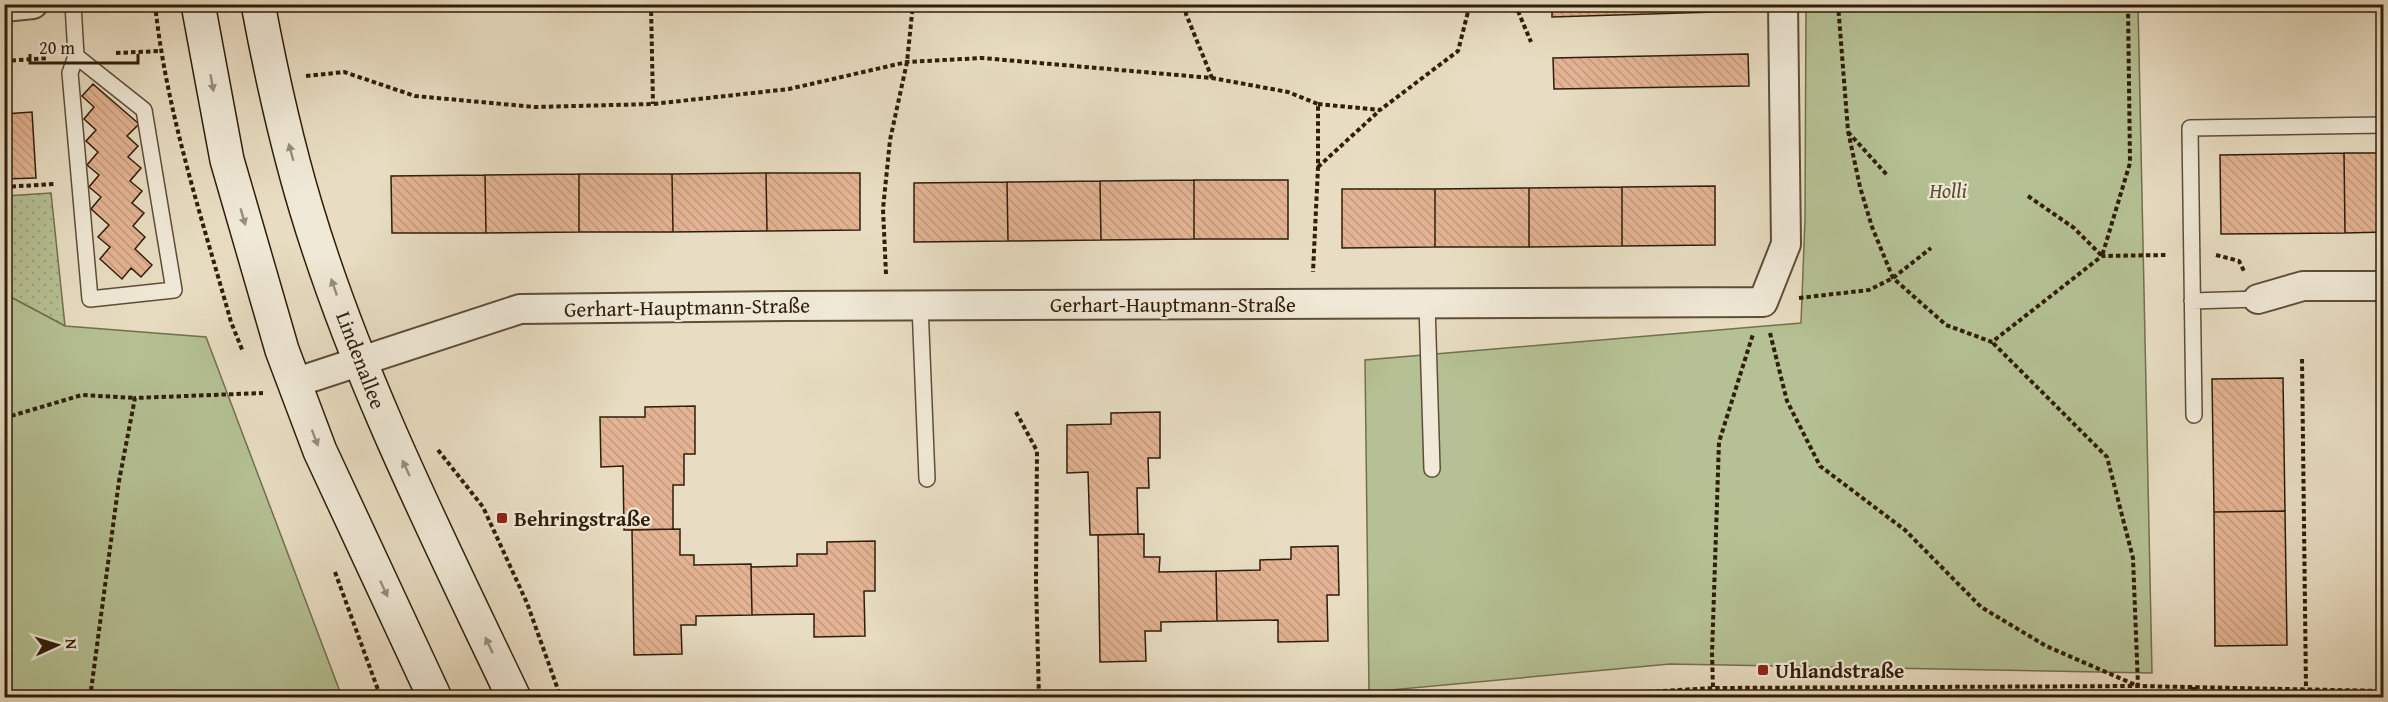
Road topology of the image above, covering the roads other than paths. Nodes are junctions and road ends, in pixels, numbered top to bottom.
1 (33, 4) edge
2 (73, 4) edge
3 (198, 4) edge
4 (258, 4) edge
5 (1783, 4) edge
6 (4, 7) edge
7 (76, 56) junction
8 (2384, 125) edge
9 (2384, 285) edge
10 (2258, 299) joint
11 (2192, 300) junction
12 (1427, 304) junction
13 (920, 305) junction
14 (360, 361) junction
15 (294, 383) junction
16 (2194, 415) dead end
17 (1432, 469) dead end
18 (927, 479) dead end
19 (435, 698) edge
20 (514, 698) edge

1 - 6 street
2 - 7 lane
3 -> 15 street
14 -> 4 street, Lindenallee
5 - 12 street, Gerhart-Hauptmann-Straße
7 - 7 lane
8 - 11 lane
9 - 10 street
10 - 11 lane
11 - 16 lane
12 - 13 street, Gerhart-Hauptmann-Straße
12 - 17 lane
13 - 14 street, Gerhart-Hauptmann-Straße
13 - 18 lane
14 - 15 street, Gerhart-Hauptmann-Straße
20 -> 14 street, Lindenallee
15 -> 19 street

